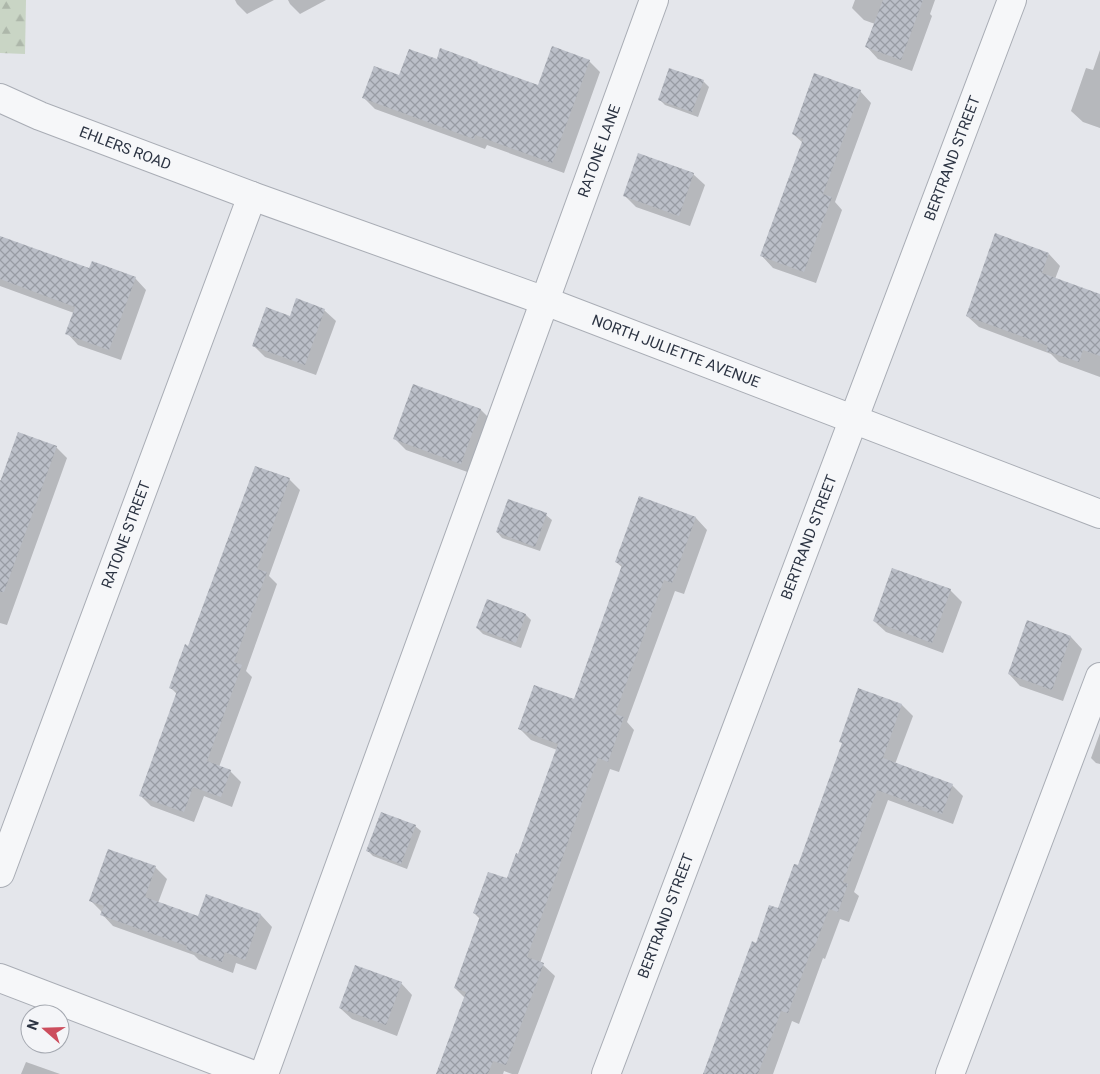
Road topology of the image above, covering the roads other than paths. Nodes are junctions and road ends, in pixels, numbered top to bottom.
1 (654, 0) edge
2 (1012, 0) edge
3 (0, 98) edge
4 (252, 196) junction
5 (545, 301) junction
6 (853, 419) junction
7 (1100, 514) edge
8 (1100, 676) edge
9 (0, 873) edge
10 (0, 978) edge
11 (251, 1074) edge
12 (264, 1074) edge
13 (606, 1074) edge
14 (950, 1074) edge

1 - 5 street, RATONE LANE
2 - 6 street, BERTRAND STREET
3 - 4 street, EHLERS ROAD
4 - 5 street, NORTH JULIETTE AVENUE
4 - 9 street, RATONE STREET
5 - 6 street, NORTH JULIETTE AVENUE
5 - 12 street, RATONE LANE
6 - 7 street, NORTH JULIETTE AVENUE
6 - 13 street, BERTRAND STREET
8 - 14 street
10 - 11 street

